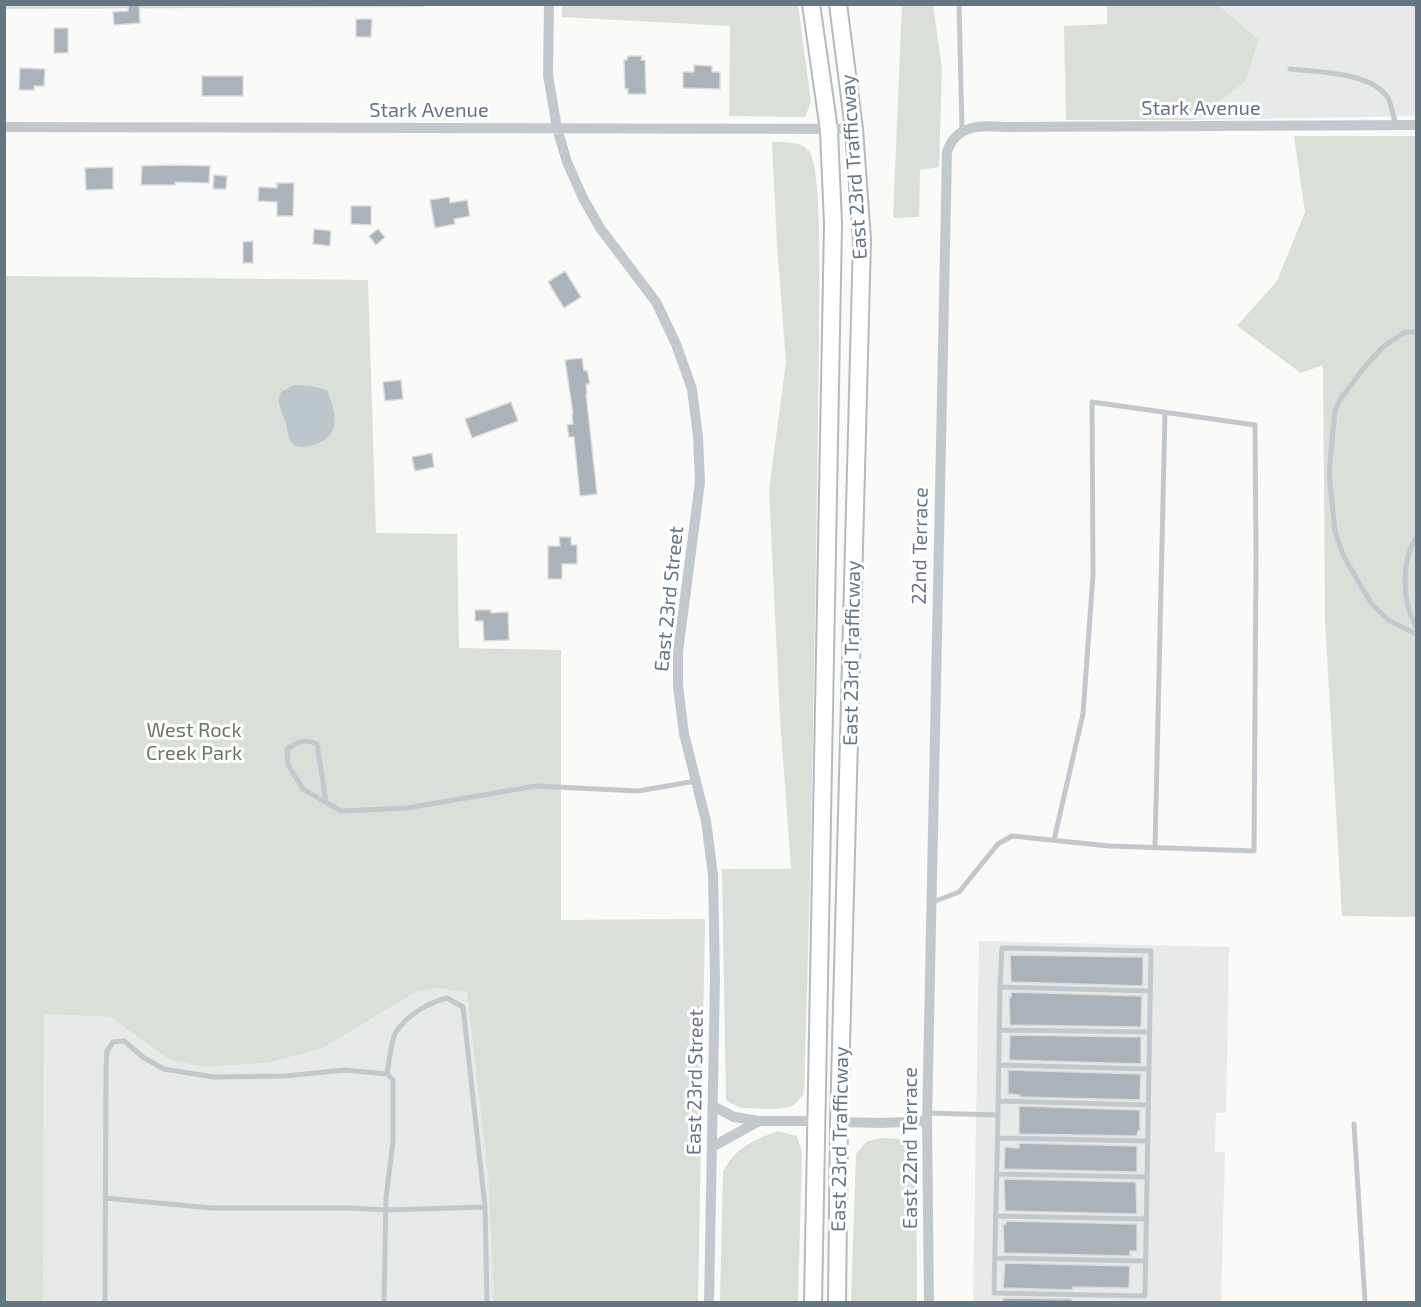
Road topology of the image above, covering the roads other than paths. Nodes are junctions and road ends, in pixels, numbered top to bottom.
1 (549, 4) edge
2 (811, 4) edge
3 (838, 4) edge
4 (959, 4) edge
5 (1290, 69) dead end
6 (1396, 125) junction
7 (1416, 125) edge
8 (4, 127) edge
9 (557, 128) junction
10 (829, 129) junction
11 (854, 129) junction
12 (962, 130) junction
13 (1416, 332) edge
14 (1166, 412) junction
15 (1416, 538) edge
16 (1416, 626) edge
17 (1416, 634) edge
18 (696, 781) junction
19 (326, 802) junction
20 (1054, 840) junction
21 (1155, 848) junction
22 (931, 903) junction
23 (1000, 987) junction
24 (1150, 991) junction
25 (929, 994) joint
26 (1000, 1030) junction
27 (1150, 1032) junction
28 (999, 1065) junction
29 (1149, 1069) junction
30 (387, 1074) junction
31 (998, 1101) junction
32 (1149, 1105) junction
33 (713, 1106) junction
34 (998, 1115) junction
35 (927, 1117) junction
36 (759, 1121) junction
37 (816, 1121) junction
38 (839, 1122) junction
39 (1354, 1124) dead end
40 (998, 1138) junction
41 (1148, 1141) junction
42 (712, 1148) junction
43 (997, 1174) junction
44 (1147, 1177) junction
45 (105, 1198) junction
46 (485, 1207) junction
47 (386, 1210) junction
48 (995, 1216) junction
49 (1147, 1219) junction
50 (994, 1258) junction
51 (1146, 1261) junction
52 (105, 1302) edge
53 (384, 1302) edge
54 (487, 1302) edge
55 (709, 1302) edge
56 (813, 1302) edge
57 (837, 1302) edge
58 (930, 1302) edge
59 (1365, 1302) edge

1 - 9 street, East 23rd Street
2 - 10 main road, East 23rd Trafficway
3 - 11 main road, East 23rd Trafficway
4 - 12 lane
5 - 6 lane
6 - 7 street, Stark Avenue
6 - 12 street, Stark Avenue
8 - 9 street, Stark Avenue
9 - 10 street, Stark Avenue
9 - 18 street, East 23rd Street
10 - 11 street, Stark Avenue
10 - 37 main road, East 23rd Trafficway
11 - 38 main road, East 23rd Trafficway
12 - 22 street, 22nd Terrace
13 - 17 lane
14 - 20 lane
14 - 21 lane
14 - 21 lane
15 - 16 lane
18 - 19 lane
18 - 33 street, East 23rd Street
19 - 19 lane
20 - 21 lane
20 - 22 lane
22 - 25 street, 22nd Terrace
23 - 24 lane
23 - 24 lane
23 - 26 lane
24 - 27 lane
25 - 35 street, East 22nd Terrace
26 - 27 lane
26 - 28 lane
27 - 29 lane
28 - 29 lane
28 - 31 lane
29 - 32 lane
30 - 45 lane
30 - 46 lane
30 - 47 lane
31 - 32 lane
31 - 34 lane
32 - 41 lane
33 - 36 street
33 - 42 street, East 23rd Street
34 - 35 lane
34 - 40 lane
35 - 38 street
35 - 58 street, East 22nd Terrace
36 - 37 street
36 - 42 street
37 - 56 main road, East 23rd Trafficway
38 - 57 main road, East 23rd Trafficway
39 - 59 lane
40 - 41 lane
40 - 43 lane
41 - 44 lane
42 - 55 street, East 23rd Street
43 - 44 lane
43 - 48 lane
44 - 49 lane
45 - 47 lane
45 - 52 lane
46 - 47 lane
46 - 54 lane
47 - 53 lane
48 - 49 lane
48 - 50 lane
49 - 51 lane
50 - 51 lane
50 - 51 lane

